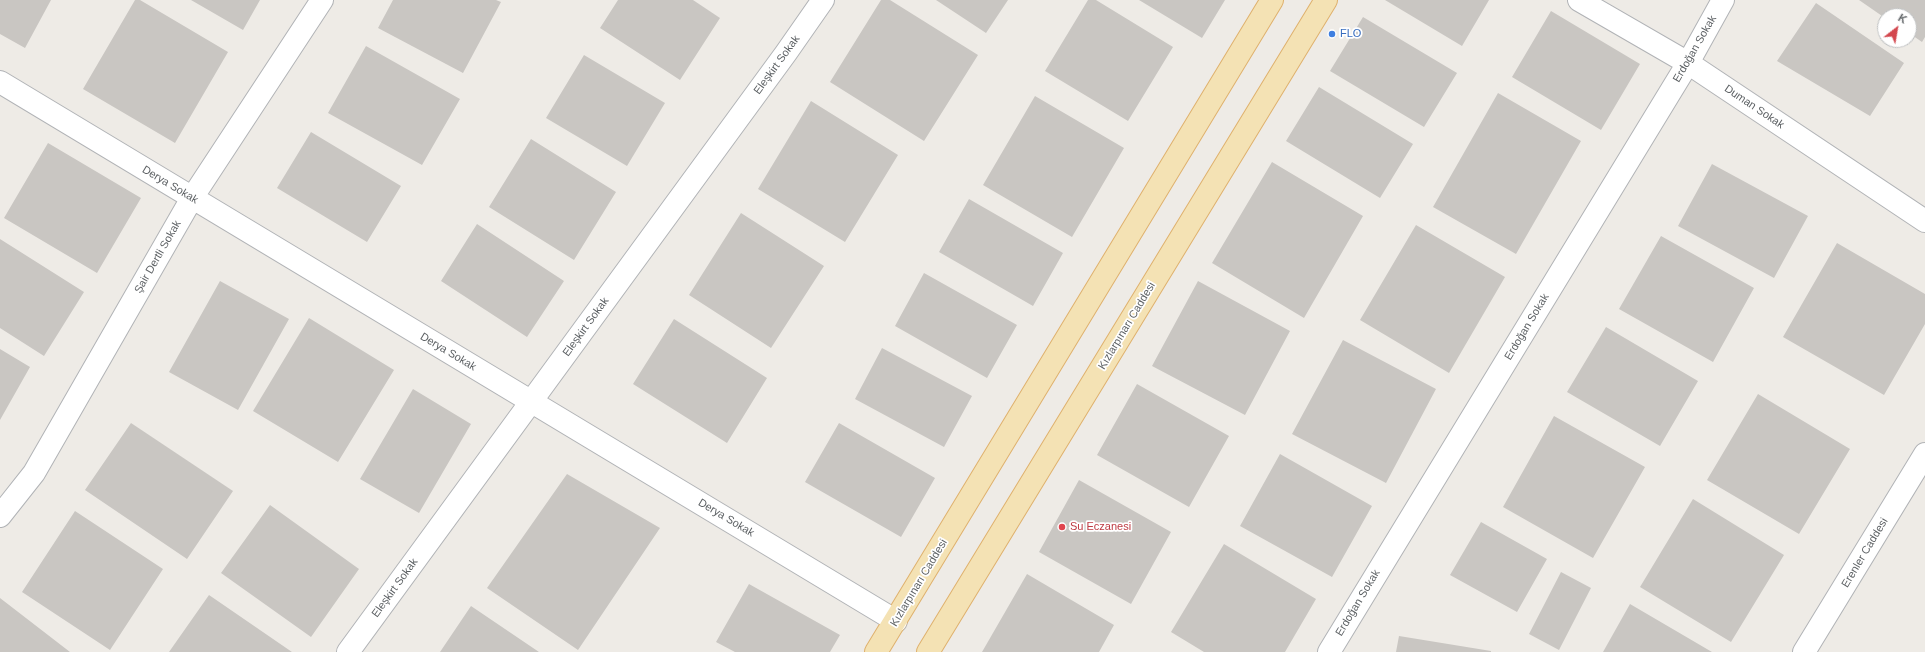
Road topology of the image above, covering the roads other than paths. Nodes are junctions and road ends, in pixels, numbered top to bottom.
1 (322, 0) edge
2 (822, 0) edge
3 (1272, 0) edge
4 (1326, 0) edge
5 (1579, 0) edge
6 (1722, 0) edge
7 (1688, 63) junction
8 (0, 82) edge
9 (192, 198) junction
10 (1925, 222) edge
11 (532, 402) junction
12 (1925, 454) edge
13 (0, 516) edge
14 (896, 621) junction
15 (348, 652) edge
16 (876, 652) edge
17 (928, 652) edge
18 (1329, 652) edge
19 (1804, 652) edge

1 - 9 street, Şair Dertli Sokak
2 - 11 street, Eleşkirt Sokak
3 - 14 main road, Kızlarpınarı Caddesi
4 - 17 main road, Kızlarpınarı Caddesi
5 - 7 street, Duman Sokak
6 - 7 street, Erdoğan Sokak
7 - 10 street, Duman Sokak
7 - 18 street, Erdoğan Sokak
8 - 9 street, Derya Sokak
9 - 11 street, Derya Sokak
9 - 13 street, Şair Dertli Sokak
11 - 14 street, Derya Sokak
11 - 15 street, Eleşkirt Sokak
12 - 19 street, Erenler Caddesi
14 - 16 main road, Kızlarpınarı Caddesi

